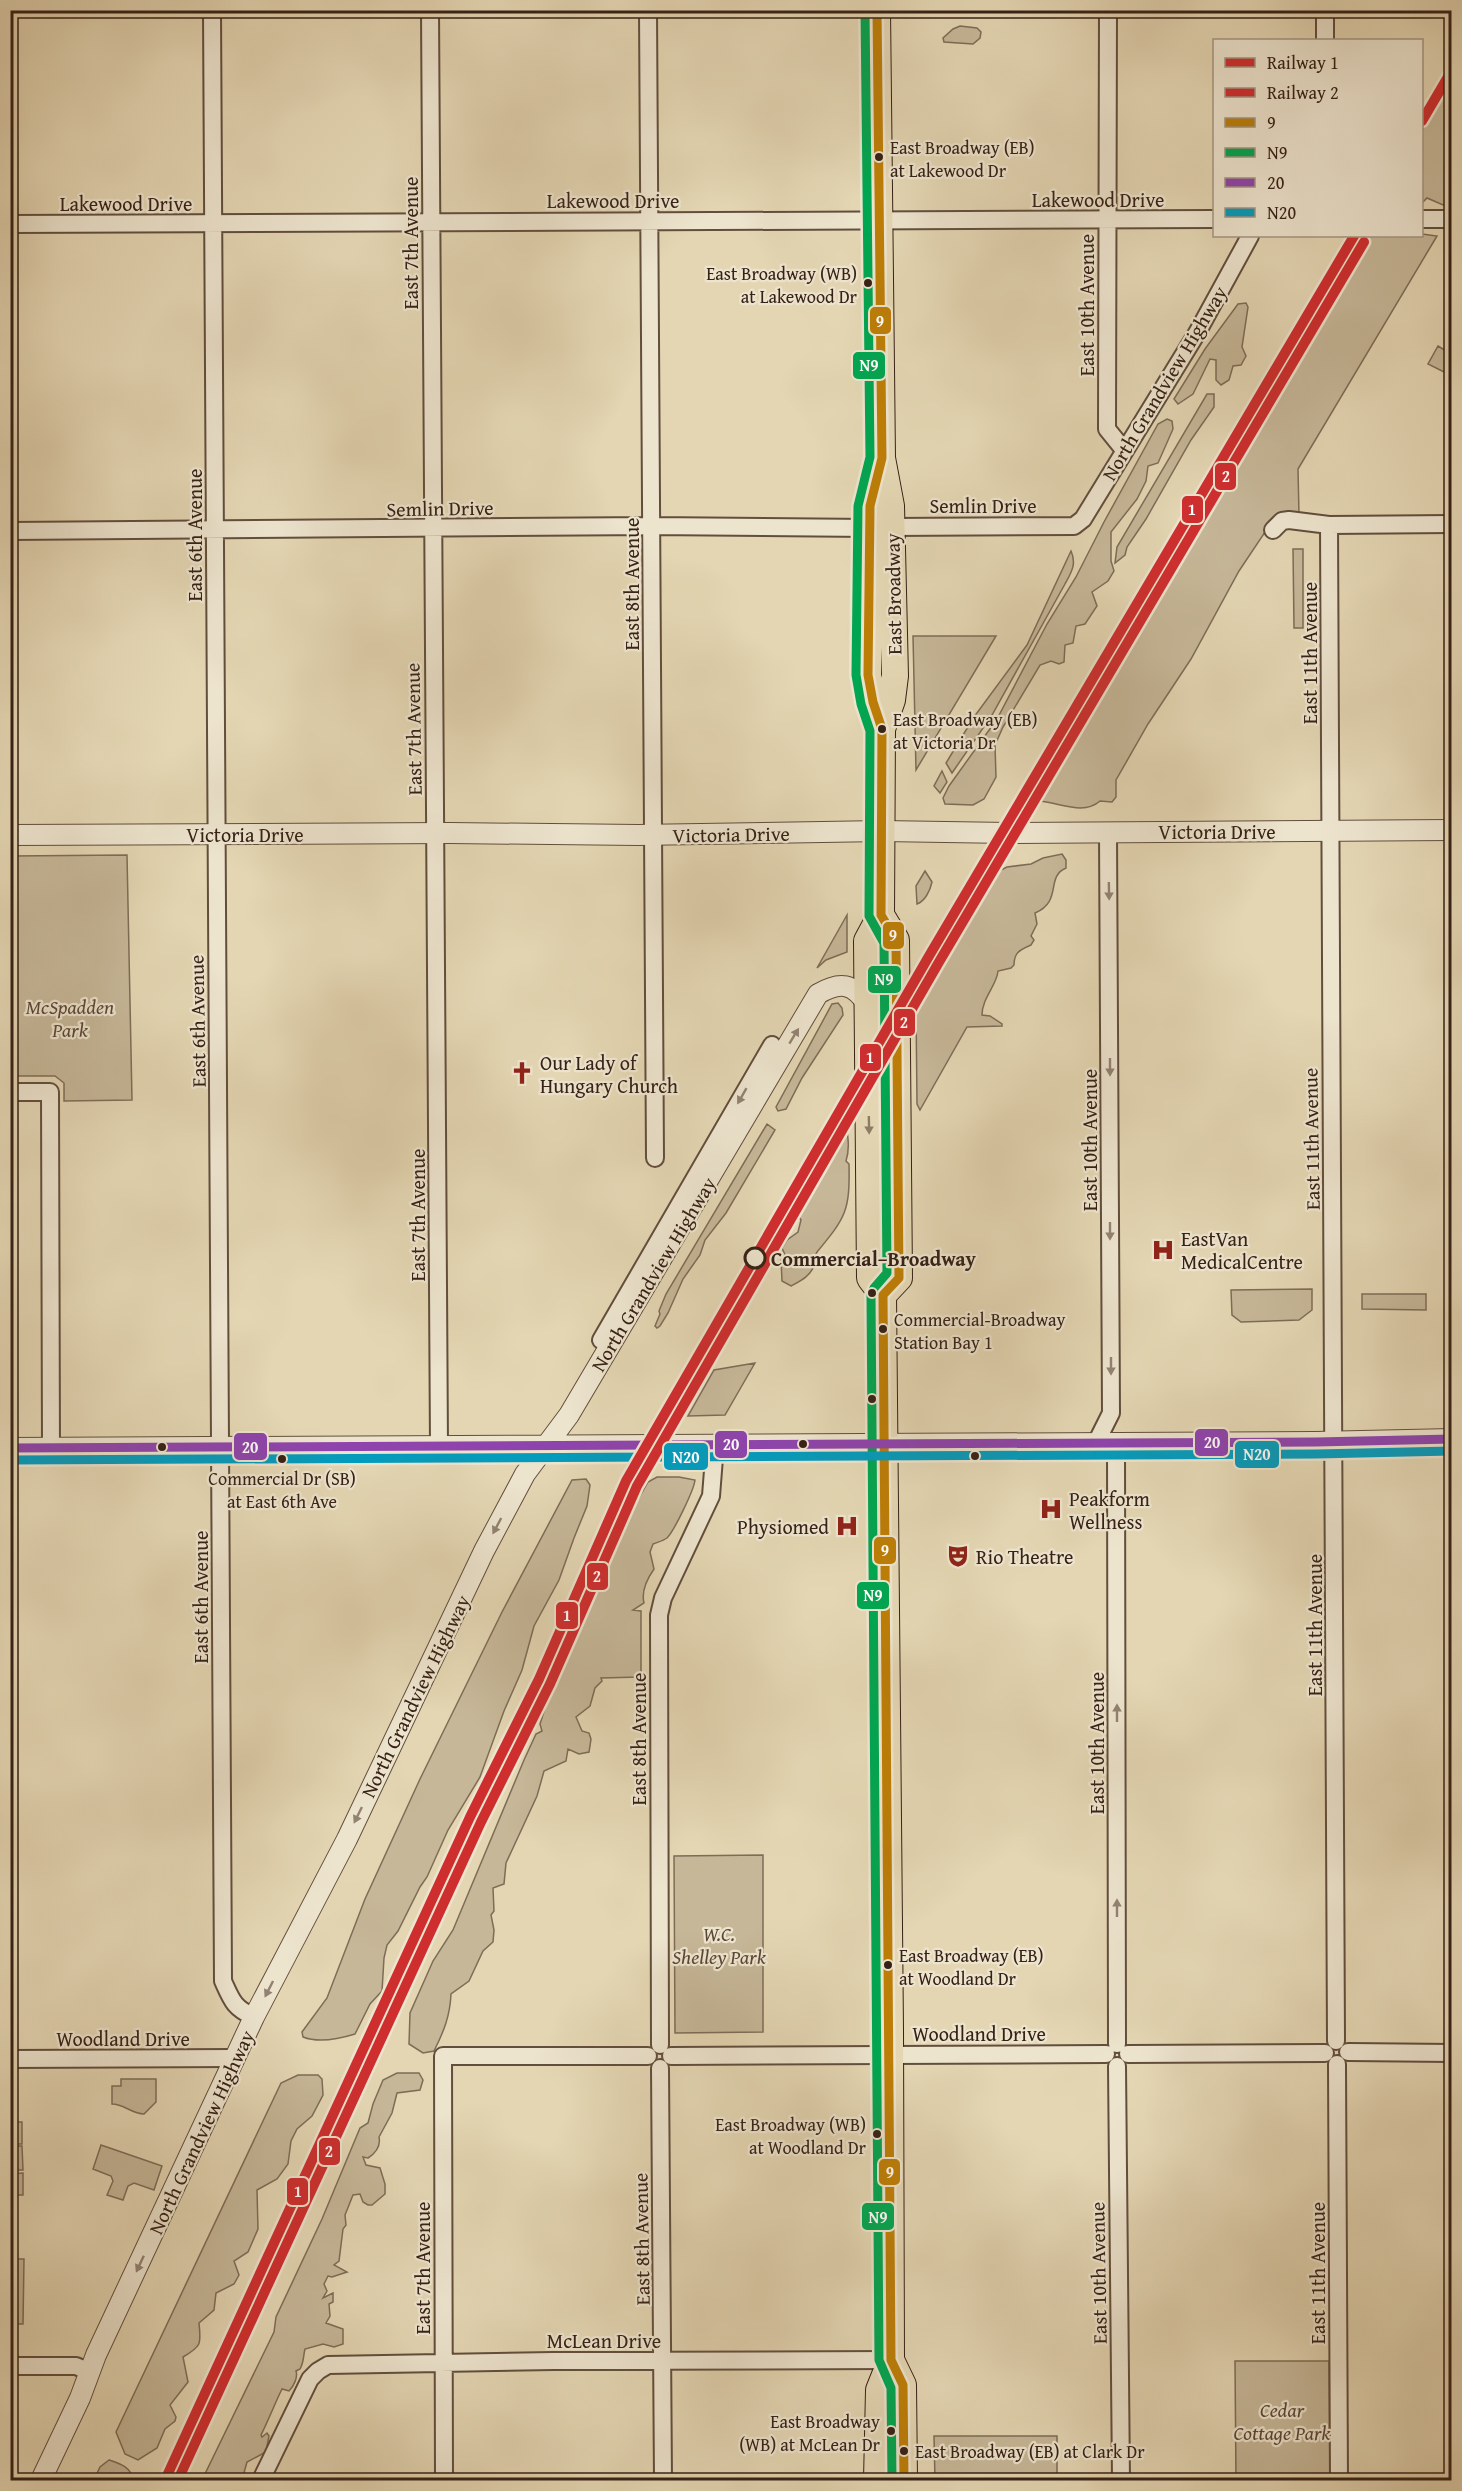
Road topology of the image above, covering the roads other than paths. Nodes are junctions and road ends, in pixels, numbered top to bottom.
1 (212, 10) edge
2 (430, 10) edge
3 (648, 10) edge
4 (878, 10) edge
5 (1108, 10) edge
6 (1325, 10) edge
7 (1325, 39) edge
8 (1213, 219) edge
9 (1426, 219) edge
10 (1452, 219) edge
11 (1107, 220) junction
12 (650, 221) junction
13 (879, 221) junction
14 (431, 222) junction
15 (214, 223) junction
16 (10, 224) edge
17 (1249, 237) edge
18 (1124, 450) junction
19 (1452, 524) edge
20 (1329, 525) junction
21 (652, 526) junction
22 (1074, 526) joint
23 (881, 528) junction
24 (215, 530) junction
25 (432, 530) junction
26 (1273, 530) dead end
27 (10, 531) edge
28 (1330, 830) junction
29 (1452, 830) edge
30 (882, 831) junction
31 (435, 833) junction
32 (1108, 833) junction
33 (217, 834) junction
34 (10, 835) edge
35 (652, 835) junction
36 (885, 921) junction
37 (860, 996) junction
38 (772, 1045) dead end
39 (10, 1092) edge
40 (655, 1158) dead end
41 (883, 1295) junction
42 (601, 1340) dead end
43 (1452, 1439) edge
44 (1334, 1442) junction
45 (1096, 1443) junction
46 (1116, 1443) junction
47 (885, 1444) junction
48 (714, 1445) junction
49 (439, 1446) junction
50 (547, 1446) junction
51 (10, 1448) edge
52 (51, 1448) junction
53 (221, 1448) junction
54 (254, 2017) junction
55 (1337, 2053) junction
56 (1452, 2053) edge
57 (890, 2054) junction
58 (1117, 2054) junction
59 (443, 2056) joint
60 (660, 2056) junction
61 (236, 2058) junction
62 (10, 2059) edge
63 (891, 2360) junction
64 (663, 2361) junction
65 (444, 2362) junction
66 (10, 2366) edge
67 (90, 2372) junction
68 (41, 2481) edge
69 (261, 2481) edge
70 (444, 2481) edge
71 (663, 2481) edge
72 (877, 2481) edge
73 (904, 2481) edge
74 (1121, 2481) edge
75 (1339, 2481) edge

1 - 15 street, East 6th Avenue
2 - 14 street, East 7th Avenue
3 - 12 street, East 8th Avenue
4 - 13 main road, East Broadway
5 - 11 street, East 10th Avenue
6 - 7 street
8 - 11 street, Lakewood Drive
9 - 10 street
11 - 13 street, Lakewood Drive
11 - 18 street, East 10th Avenue
12 - 13 street, Lakewood Drive
12 - 14 street, Lakewood Drive
12 - 21 street, East 8th Avenue
13 - 23 main road, East Broadway
14 - 15 street, Lakewood Drive
14 - 25 street, East 7th Avenue
15 - 16 street, Lakewood Drive
15 - 24 street, East 6th Avenue
17 - 18 street, North Grandview Highway
18 - 22 street, North Grandview Highway
19 - 20 street
20 - 26 street
20 - 28 street, East 11th Avenue
21 - 23 street, Semlin Drive
21 - 25 street, Semlin Drive
21 - 35 street, East 8th Avenue
22 - 23 street, Semlin Drive
23 - 30 main road, East Broadway
24 - 25 street, Semlin Drive
24 - 27 street, Semlin Drive
24 - 33 street, East 6th Avenue
25 - 31 street, East 7th Avenue
28 - 29 street, Victoria Drive
28 - 32 street, Victoria Drive
28 - 44 street, East 11th Avenue
30 - 32 street, Victoria Drive
30 - 35 street, Victoria Drive
30 - 36 main road, East Broadway
31 - 33 street, Victoria Drive
31 - 35 street, Victoria Drive
31 - 49 street, East 7th Avenue
32 -> 45 street, East 10th Avenue
33 - 34 street, Victoria Drive
33 - 53 street, East 6th Avenue
35 - 40 street, East 8th Avenue
36 - 37 main road, East Broadway
36 - 41 main road, East Broadway
37 -> 41 main road, East Broadway
50 -> 37 street, North Grandview Highway
38 -> 42 street, North Grandview Highway
39 - 52 street
41 - 47 main road, East Broadway
43 - 44 street
44 - 46 street
44 - 55 street, East 11th Avenue
45 - 46 street
45 - 47 street
58 -> 46 street, East 10th Avenue
47 - 48 street
47 - 57 main road, East Broadway
48 - 50 street
48 - 60 street, East 8th Avenue
49 - 50 street
49 - 53 street
50 -> 54 street, North Grandview Highway
51 - 52 street
52 - 53 street
53 - 54 street, East 6th Avenue
54 - 61 street, North Grandview Highway
55 - 56 street, Woodland Drive
55 - 58 street, Woodland Drive
55 - 75 street, East 11th Avenue
57 - 58 street, Woodland Drive
57 - 60 street, Woodland Drive
57 - 63 main road, East Broadway
58 - 74 street, East 10th Avenue
59 - 60 street, Woodland Drive
59 - 65 street, East 7th Avenue
60 - 64 street, East 8th Avenue
61 - 62 street, Woodland Drive
61 -> 67 street, North Grandview Highway
63 - 64 street, McLean Drive
63 - 72 main road, East Broadway
63 - 73 main road, East Broadway
64 - 65 street, McLean Drive
64 - 71 street, East 8th Avenue
65 - 69 street, McLean Drive
65 - 70 street, East 7th Avenue
66 - 67 street
67 - 68 street, North Grandview Highway

